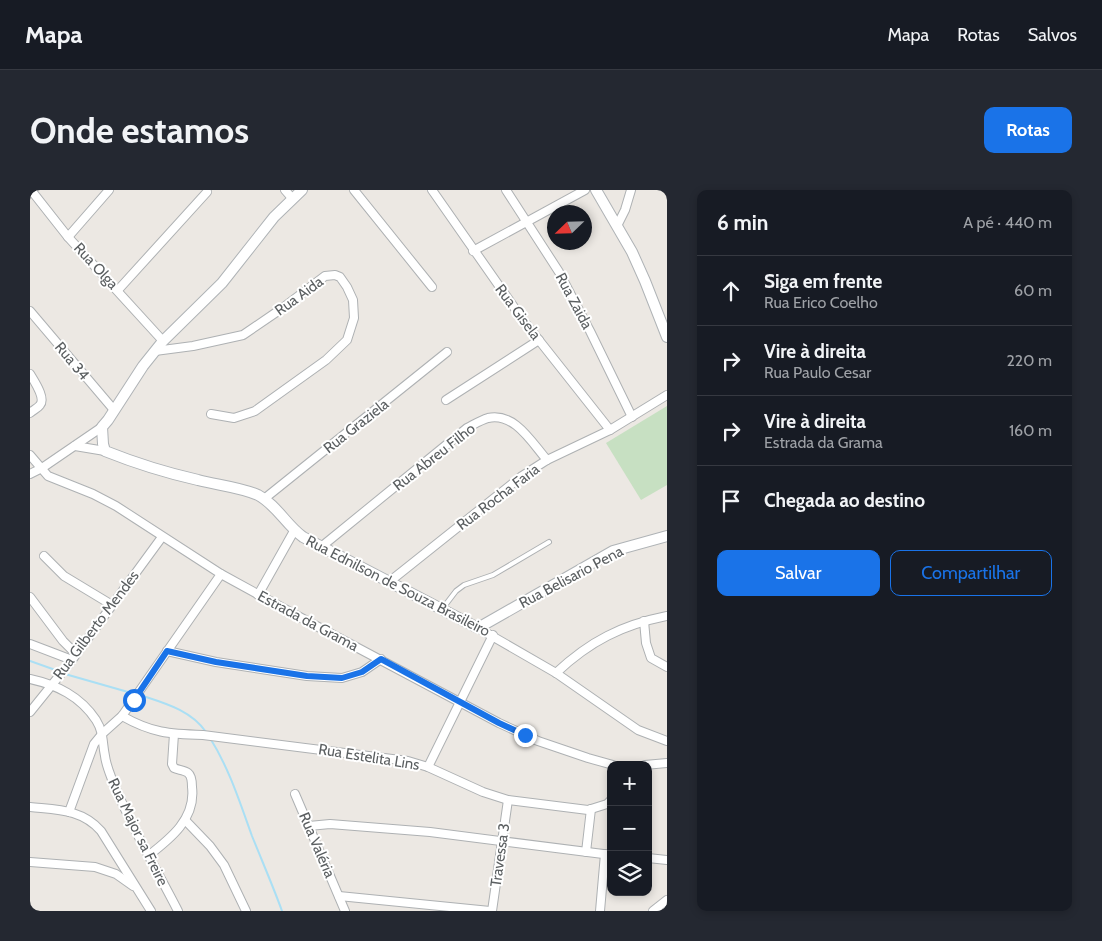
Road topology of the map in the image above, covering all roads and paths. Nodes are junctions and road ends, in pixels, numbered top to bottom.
1 (31, 190) edge
2 (109, 190) edge
3 (302, 190) edge
4 (354, 190) edge
5 (432, 190) edge
6 (506, 190) edge
7 (585, 190) edge
8 (596, 190) edge
9 (630, 190) edge
10 (207, 192) dead end
11 (288, 194) edge
12 (526, 221) junction
13 (617, 226) junction
14 (68, 237) junction
15 (474, 251) junction
16 (432, 287) dead end
17 (118, 290) junction
18 (30, 311) edge
19 (667, 337) edge
20 (539, 340) junction
21 (163, 341) junction
22 (155, 351) junction
23 (447, 352) dead end
24 (30, 374) edge
25 (667, 395) edge
26 (446, 400) dead end
27 (114, 410) junction
28 (30, 413) edge
29 (211, 414) dead end
30 (632, 417) junction
31 (102, 427) junction
32 (610, 430) junction
33 (75, 446) junction
34 (105, 451) junction
35 (30, 455) edge
36 (547, 460) junction
37 (42, 468) junction
38 (30, 474) edge
39 (264, 499) junction
40 (294, 531) junction
41 (667, 536) edge
42 (162, 537) junction
43 (549, 542) dead end
44 (321, 547) junction
45 (44, 556) dead end
46 (221, 574) junction
47 (390, 582) junction
48 (258, 595) junction
49 (30, 597) edge
50 (112, 605) junction
51 (442, 610) junction
52 (667, 616) edge
53 (644, 621) junction
54 (478, 628) junction
55 (493, 635) junction
56 (30, 644) edge
57 (167, 651) junction
58 (74, 657) junction
59 (381, 659) junction
60 (667, 667) edge
61 (556, 672) junction
62 (30, 679) edge
63 (51, 684) junction
64 (460, 702) junction
65 (30, 712) edge
66 (122, 716) junction
67 (103, 733) junction
68 (174, 734) junction
69 (667, 742) edge
70 (607, 763) edge
71 (667, 763) edge
72 (652, 764) edge
73 (428, 767) junction
74 (296, 794) dead end
75 (508, 800) junction
76 (607, 804) edge
77 (30, 808) edge
78 (591, 809) junction
79 (69, 812) junction
80 (185, 820) junction
81 (309, 826) junction
82 (501, 841) junction
83 (586, 852) junction
84 (607, 854) edge
85 (148, 856) junction
86 (652, 858) edge
87 (667, 860) edge
88 (607, 861) edge
89 (30, 862) edge
90 (136, 887) junction
91 (339, 896) junction
92 (667, 900) edge
93 (457, 909) edge
94 (151, 911) edge
95 (178, 911) edge
96 (246, 911) edge
97 (345, 911) edge
98 (491, 911) edge
99 (600, 911) edge
100 (653, 911) edge

1 - 14 street, Rua Olga
2 - 14 street
3 - 11 street
4 - 16 street
5 - 15 street, Rua Gisela
6 - 12 street, Rua Zaida
7 - 12 street
8 - 13 street
9 - 13 street
10 - 17 street
11 - 21 street
12 - 15 street
12 - 30 street, Rua Zaida
13 - 19 street
14 - 17 street, Rua Olga
15 - 20 street, Rua Gisela
17 - 21 street, Rua Olga
18 - 27 street, Rua 34
20 - 26 street
20 - 32 street, Rua Gisela
21 - 22 street
22 - 27 street
22 - 29 street, Rua Aida
23 - 39 street, Rua Graziela
24 - 28 street
25 - 30 street, Rua Rocha Faria
27 - 31 street
30 - 32 street, Rua Rocha Faria
31 - 33 street
31 - 34 street
32 - 36 street, Rua Rocha Faria
33 - 34 street
33 - 37 street
34 - 39 street, Rua Ednilson de Souza Brasileiro
35 - 37 street, Estrada da Grama
36 - 44 street, Rua Abreu Filho
36 - 47 street, Rua Rocha Faria
37 - 38 street
37 - 42 street, Estrada da Grama
39 - 40 street, Rua Ednilson de Souza Brasileiro
40 - 44 street, Rua Ednilson de Souza Brasileiro
40 - 48 street
41 - 54 street, Rua Belisario Pena
42 - 46 street, Estrada da Grama
42 - 50 street, Rua Gilberto Mendes
43 - 51 lane
44 - 47 street, Rua Ednilson de Souza Brasileiro
45 - 50 street
46 - 48 street, Estrada da Grama
46 - 57 street
47 - 51 street, Rua Ednilson de Souza Brasileiro
48 - 59 street, Estrada da Grama
49 - 58 street
50 - 58 street, Rua Gilberto Mendes
51 - 54 street, Rua Ednilson de Souza Brasileiro
52 - 53 street
53 - 60 street
53 - 61 street
54 - 55 street, Rua Ednilson de Souza Brasileiro
55 - 61 street, Rua Ednilson de Souza Brasileiro
55 - 64 street
56 - 58 street
57 - 59 street
57 - 66 street
58 - 63 street, Rua Gilberto Mendes
59 - 64 street, Estrada da Grama
61 - 69 street, Rua Ednilson de Souza Brasileiro
62 - 63 street, Rua Major sa Freire
63 - 65 street, Rua Gilberto Mendes
63 - 67 street, Rua Major sa Freire
64 - 70 street, Estrada da Grama
64 - 73 street
66 - 67 street
66 - 68 street, Rua Estelita Lins
67 - 79 street
67 - 85 street, Rua Major sa Freire
68 - 73 street, Rua Estelita Lins
68 - 80 street
71 - 72 street
73 - 75 street, Rua Estelita Lins
74 - 81 street, Rua Valéria
75 - 78 street, Rua Estelita Lins
75 - 82 street, Travessa 3
76 - 78 street
77 - 79 street, Rua Major sa Freire
78 - 83 street
79 - 90 street, Rua Major sa Freire
80 - 85 street
80 - 96 street
81 - 82 street
81 - 91 street, Rua Valéria
82 - 83 street
82 - 98 street, Travessa 3
83 - 84 street
85 - 95 street, Rua Major sa Freire
86 - 87 street
88 - 99 street
89 - 90 street
90 - 94 street, Rua Major sa Freire
91 - 93 street, Rua Valéria
91 - 97 street, Rua Valéria
92 - 100 street
93 - 98 street, Rua Valéria

